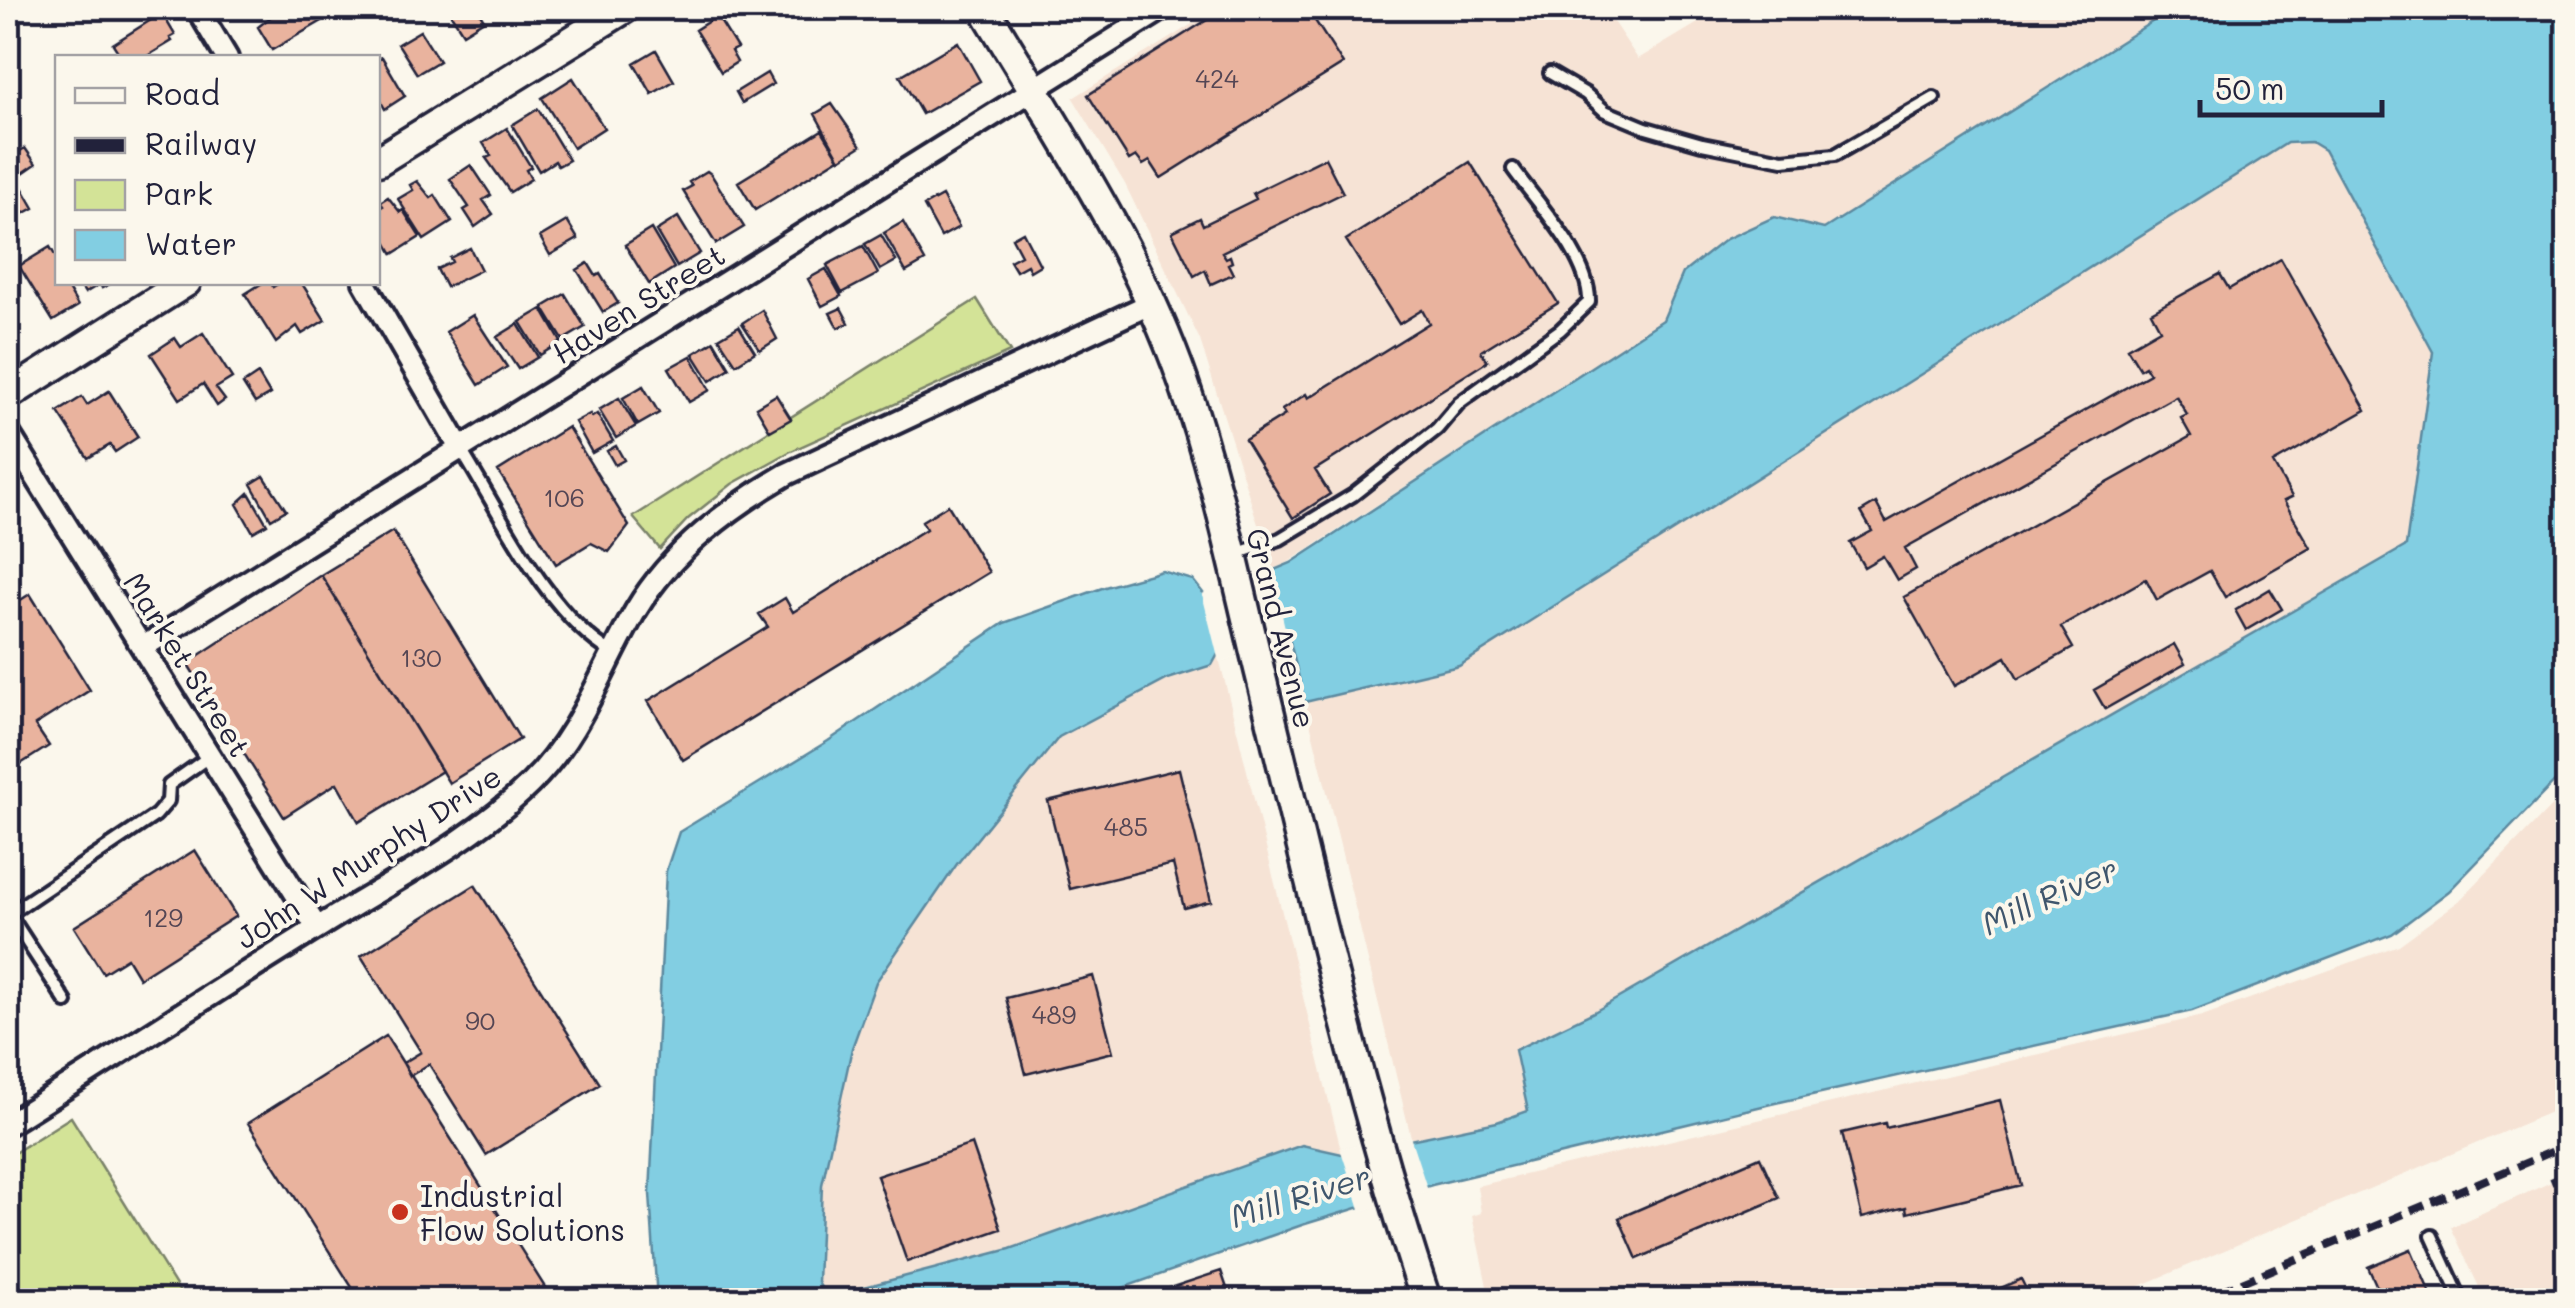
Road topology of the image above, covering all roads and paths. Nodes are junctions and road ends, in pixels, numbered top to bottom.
1 (197, 8) edge
2 (624, 8) edge
3 (984, 8) edge
4 (1164, 8) edge
5 (225, 55) edge
6 (1550, 73) dead end
7 (1034, 90) junction
8 (1934, 98) dead end
9 (380, 161) edge
10 (1513, 169) dead end
11 (181, 285) edge
12 (366, 285) edge
13 (1152, 302) junction
14 (8, 395) edge
15 (8, 432) edge
16 (461, 450) junction
17 (1234, 568) junction
18 (143, 647) junction
19 (613, 653) junction
20 (211, 756) junction
21 (317, 928) junction
22 (66, 1002) dead end
23 (8, 1124) edge
24 (2432, 1236) dead end
25 (1426, 1300) edge
26 (2461, 1300) edge

1 - 5 street
2 - 9 main road
3 - 7 main road, Grand Avenue
4 - 7 street, Haven Street
6 - 8 lane
7 - 13 main road, Grand Avenue
7 - 16 street, Haven Street
10 - 17 lane
11 - 14 main road
12 - 16 street
13 - 17 main road, Grand Avenue
13 - 19 street, John W Murphy Drive
15 - 18 street, Market Street
16 - 18 street, Haven Street
16 - 19 lane
17 - 25 main road, Grand Avenue
18 - 20 street, Market Street
19 - 21 street, John W Murphy Drive
20 - 21 street, Market Street
20 - 22 lane
21 - 23 street, John W Murphy Drive
24 - 26 lane

